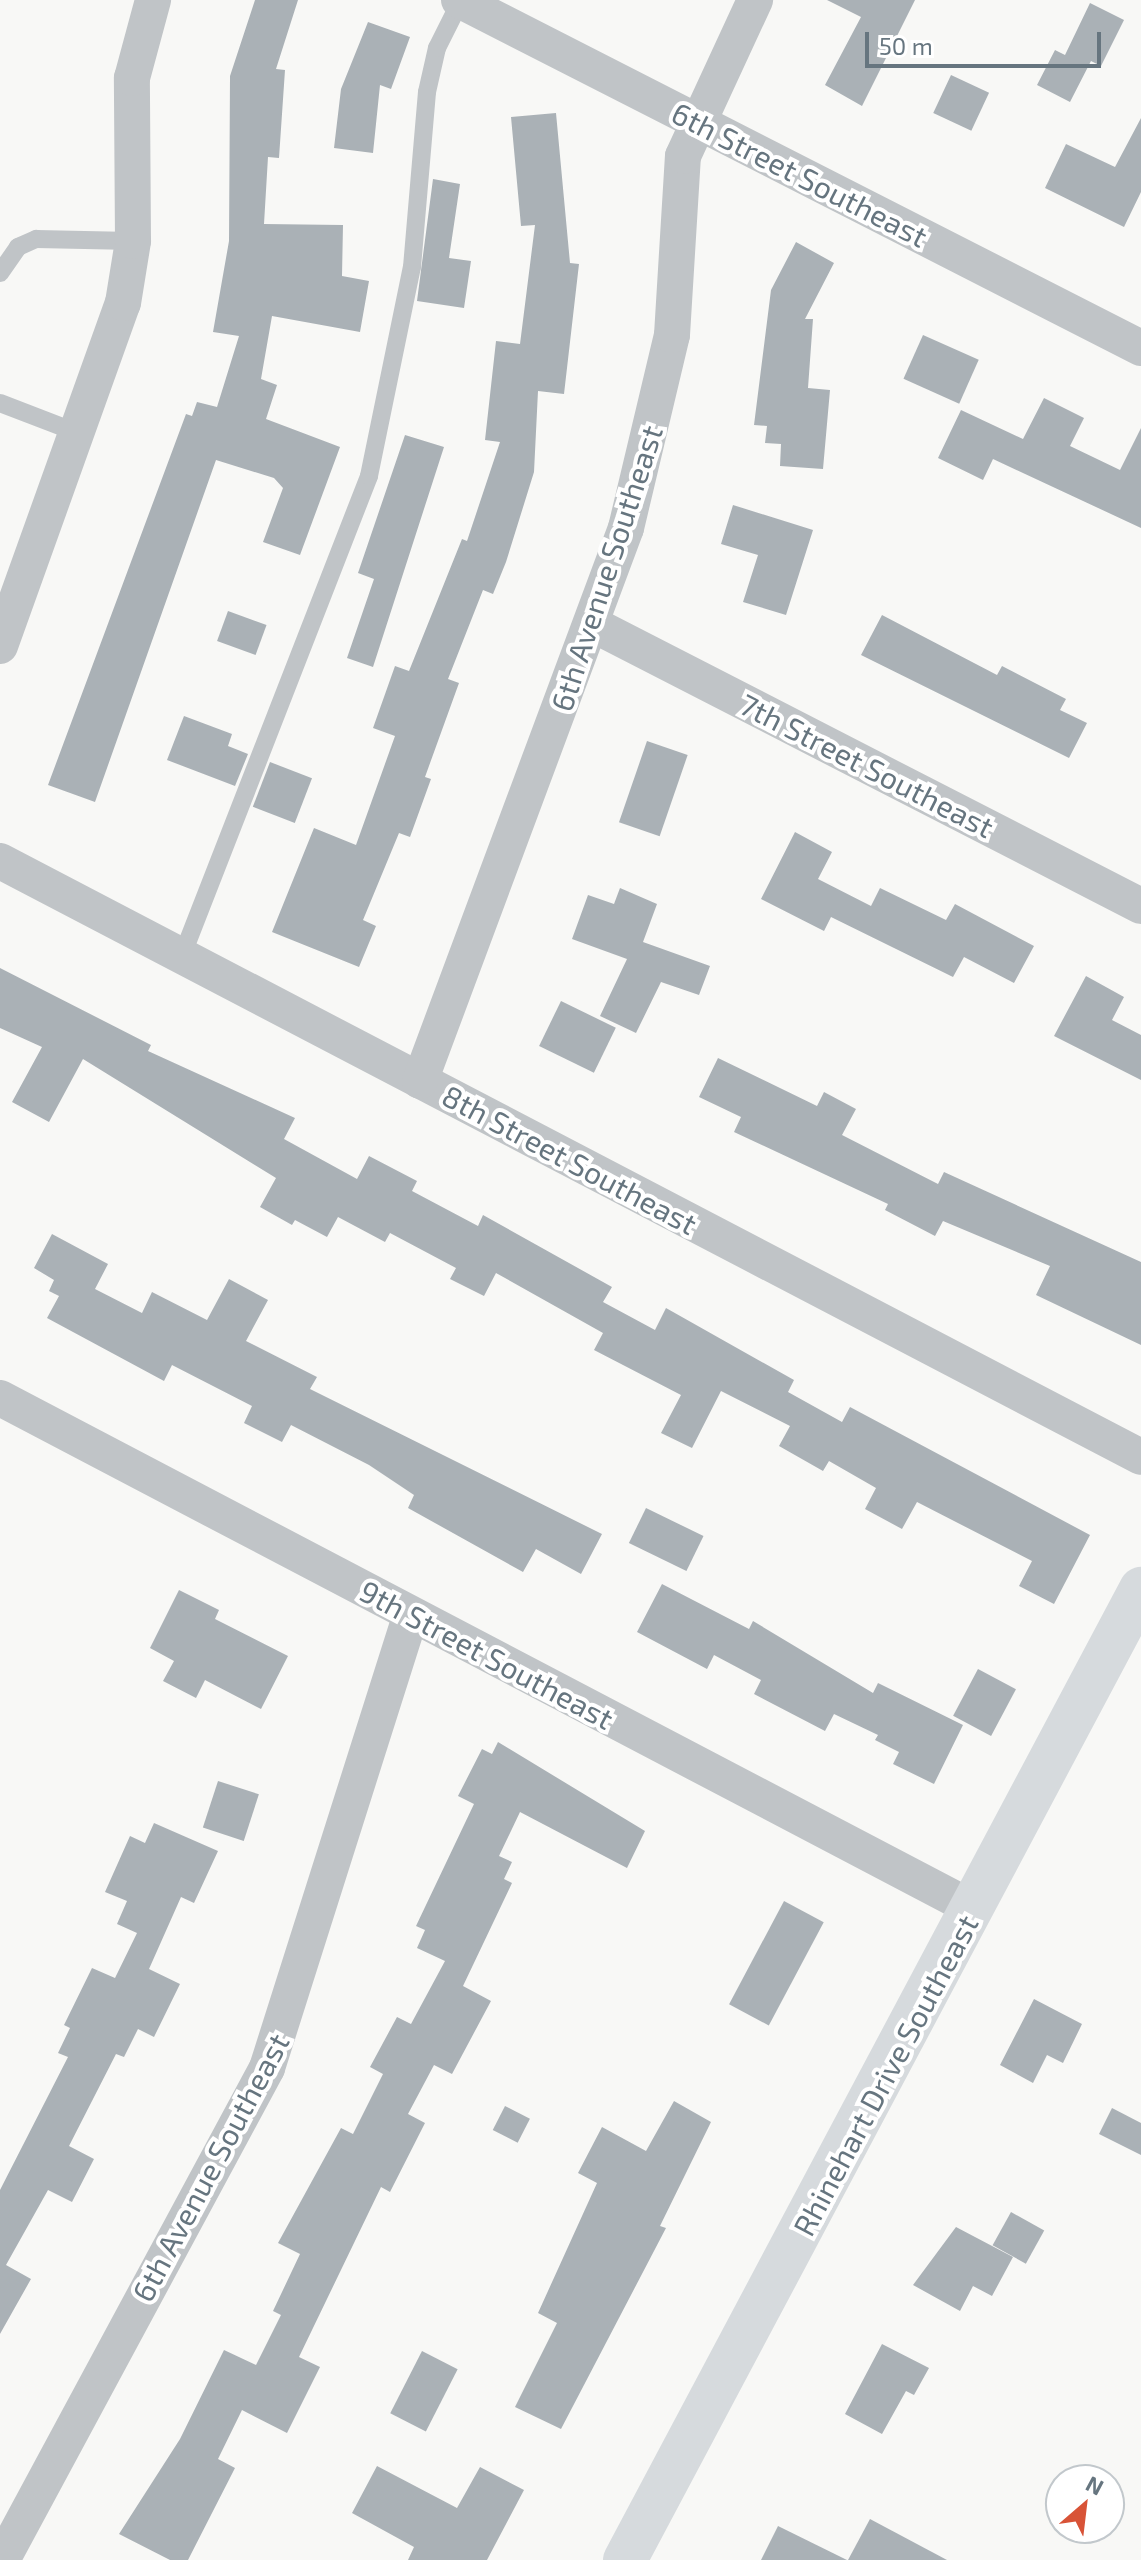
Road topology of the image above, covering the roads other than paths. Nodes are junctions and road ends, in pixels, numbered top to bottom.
1 (153, 0) edge
2 (460, 0) edge
3 (755, 0) edge
4 (694, 120) junction
5 (133, 241) junction
6 (0, 273) edge
7 (1141, 348) edge
8 (0, 403) edge
9 (78, 433) junction
10 (592, 624) junction
11 (0, 646) edge
12 (0, 861) edge
13 (1141, 906) edge
14 (182, 956) junction
15 (420, 1081) junction
16 (0, 1398) edge
17 (1141, 1457) edge
18 (1141, 1589) edge
19 (411, 1615) junction
20 (974, 1909) junction
21 (2, 2560) edge
22 (625, 2560) edge

1 - 5 street
2 - 4 street, 6th Street Southeast
2 - 14 lane
3 - 4 street, 6th Avenue Southeast
4 - 7 street, 6th Street Southeast
4 - 10 street, 6th Avenue Southeast
5 - 6 lane
5 - 9 street
8 - 9 lane
9 - 11 street
10 - 13 street, 7th Street Southeast
10 - 15 street, 6th Avenue Southeast
12 - 14 street, 8th Street Southeast
14 - 15 street, 8th Street Southeast
15 - 17 street, 8th Street Southeast
16 - 19 street, 9th Street Southeast
18 - 20 street, Rhinehart Drive Southeast
19 - 20 street, 9th Street Southeast
19 - 21 street, 6th Avenue Southeast
20 - 22 street, Rhinehart Drive Southeast

